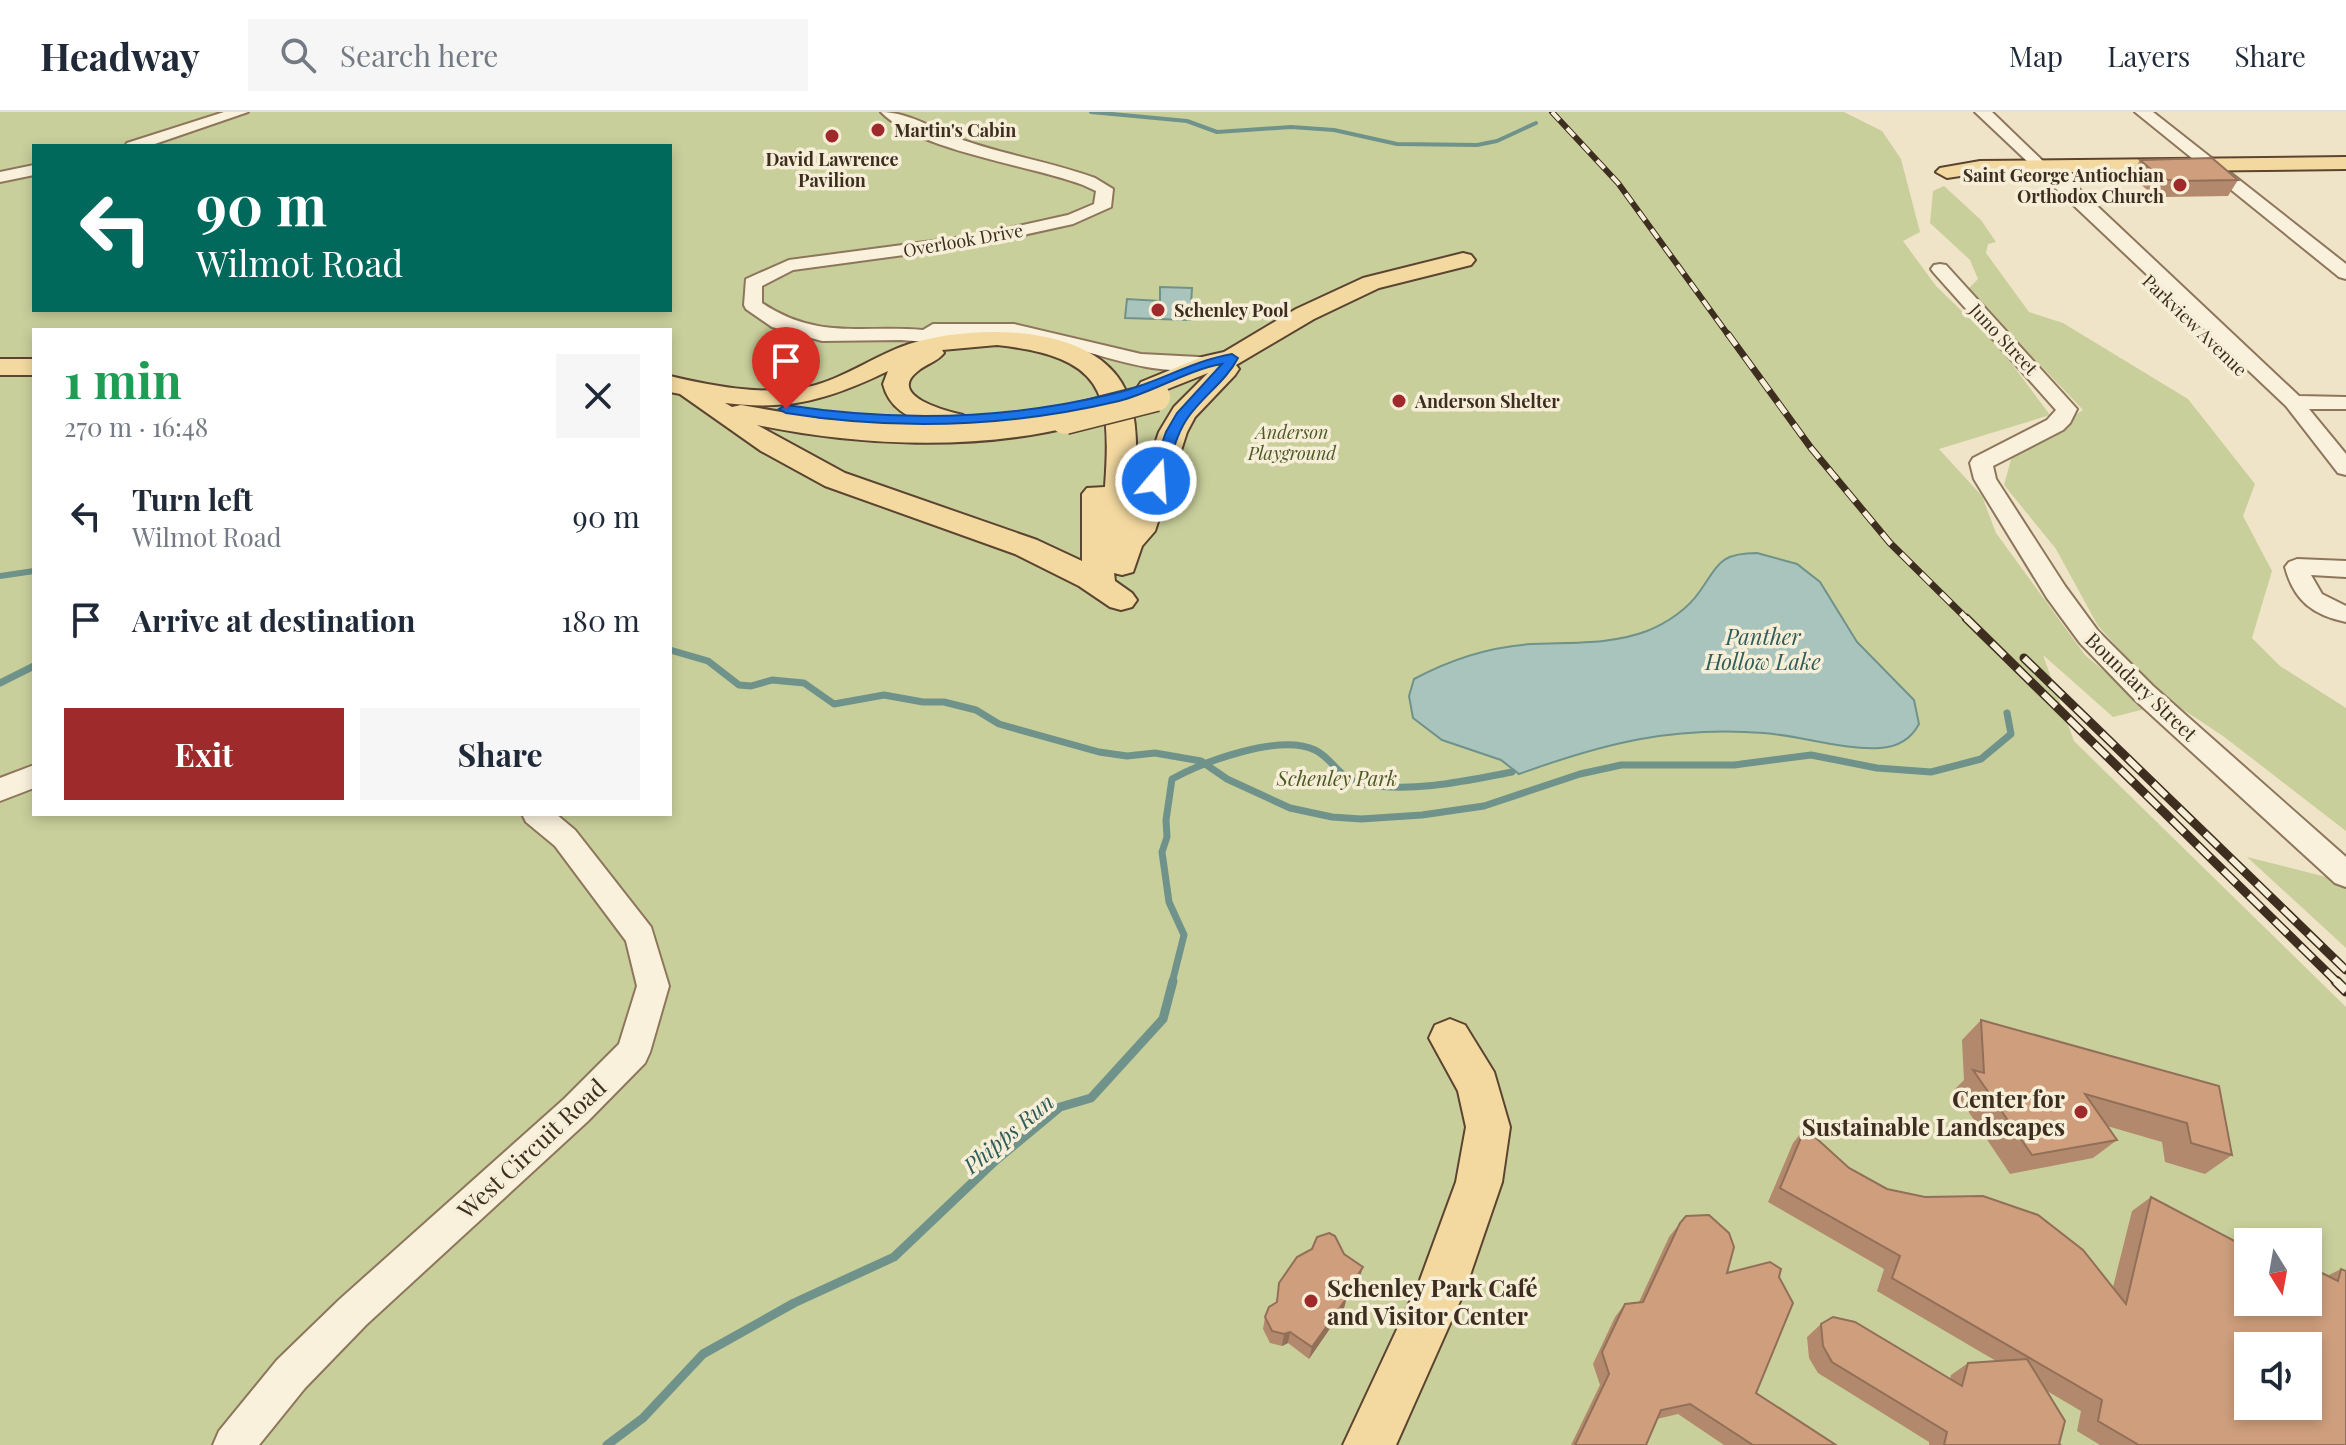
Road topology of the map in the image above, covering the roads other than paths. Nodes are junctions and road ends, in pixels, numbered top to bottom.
1 (240, 112) edge
2 (889, 112) edge
3 (1983, 112) edge
4 (2143, 112) edge
5 (139, 144) edge
6 (2346, 163) edge
7 (2208, 164) junction
8 (2039, 166) junction
9 (32, 170) edge
10 (1947, 172) dead end
11 (0, 177) edge
12 (1463, 260) dead end
13 (1940, 269) dead end
14 (2346, 273) edge
15 (901, 334) junction
16 (953, 338) junction
17 (1223, 363) junction
18 (0, 367) edge
19 (32, 367) edge
20 (697, 392) edge
21 (2293, 402) junction
22 (2346, 403) edge
23 (1062, 415) junction
24 (953, 421) junction
25 (1981, 463) joint
26 (2346, 468) edge
27 (2346, 491) edge
28 (1128, 543) junction
29 (1095, 545) junction
30 (1041, 550) junction
31 (2346, 569) edge
32 (1100, 584) junction
33 (2346, 614) edge
34 (32, 777) edge
35 (0, 790) edge
36 (538, 816) edge
37 (2346, 875) edge
38 (1450, 1038) dead end
39 (233, 1445) edge
40 (1369, 1445) edge

1 - 5 street
2 - 15 street, Overlook Drive
3 - 8 street, Parkview Avenue
4 - 7 street
6 - 7 main road
7 - 8 main road
7 - 14 street
8 - 10 main road
8 - 21 street, Parkview Avenue
8 - 27 street, Parkview Avenue
9 - 11 street
12 - 17 main road
13 - 25 street, Juno Street
15 - 16 street, Overlook Drive
15 - 17 street, Overlook Drive
16 - 20 main road
16 - 28 main road
17 - 23 main road, bridge
17 - 28 main road
18 - 19 main road
20 - 23 main road
20 - 24 main road
20 - 30 main road
21 - 22 street
21 - 26 street, Parkview Avenue
23 - 24 main road
24 - 29 main road
25 - 37 street, Boundary Street
28 - 29 main road
28 - 32 main road
29 - 30 main road
29 - 32 main road
30 - 32 main road
31 - 33 street
34 - 35 street
36 - 39 street, West Circuit Road
38 - 40 main road

